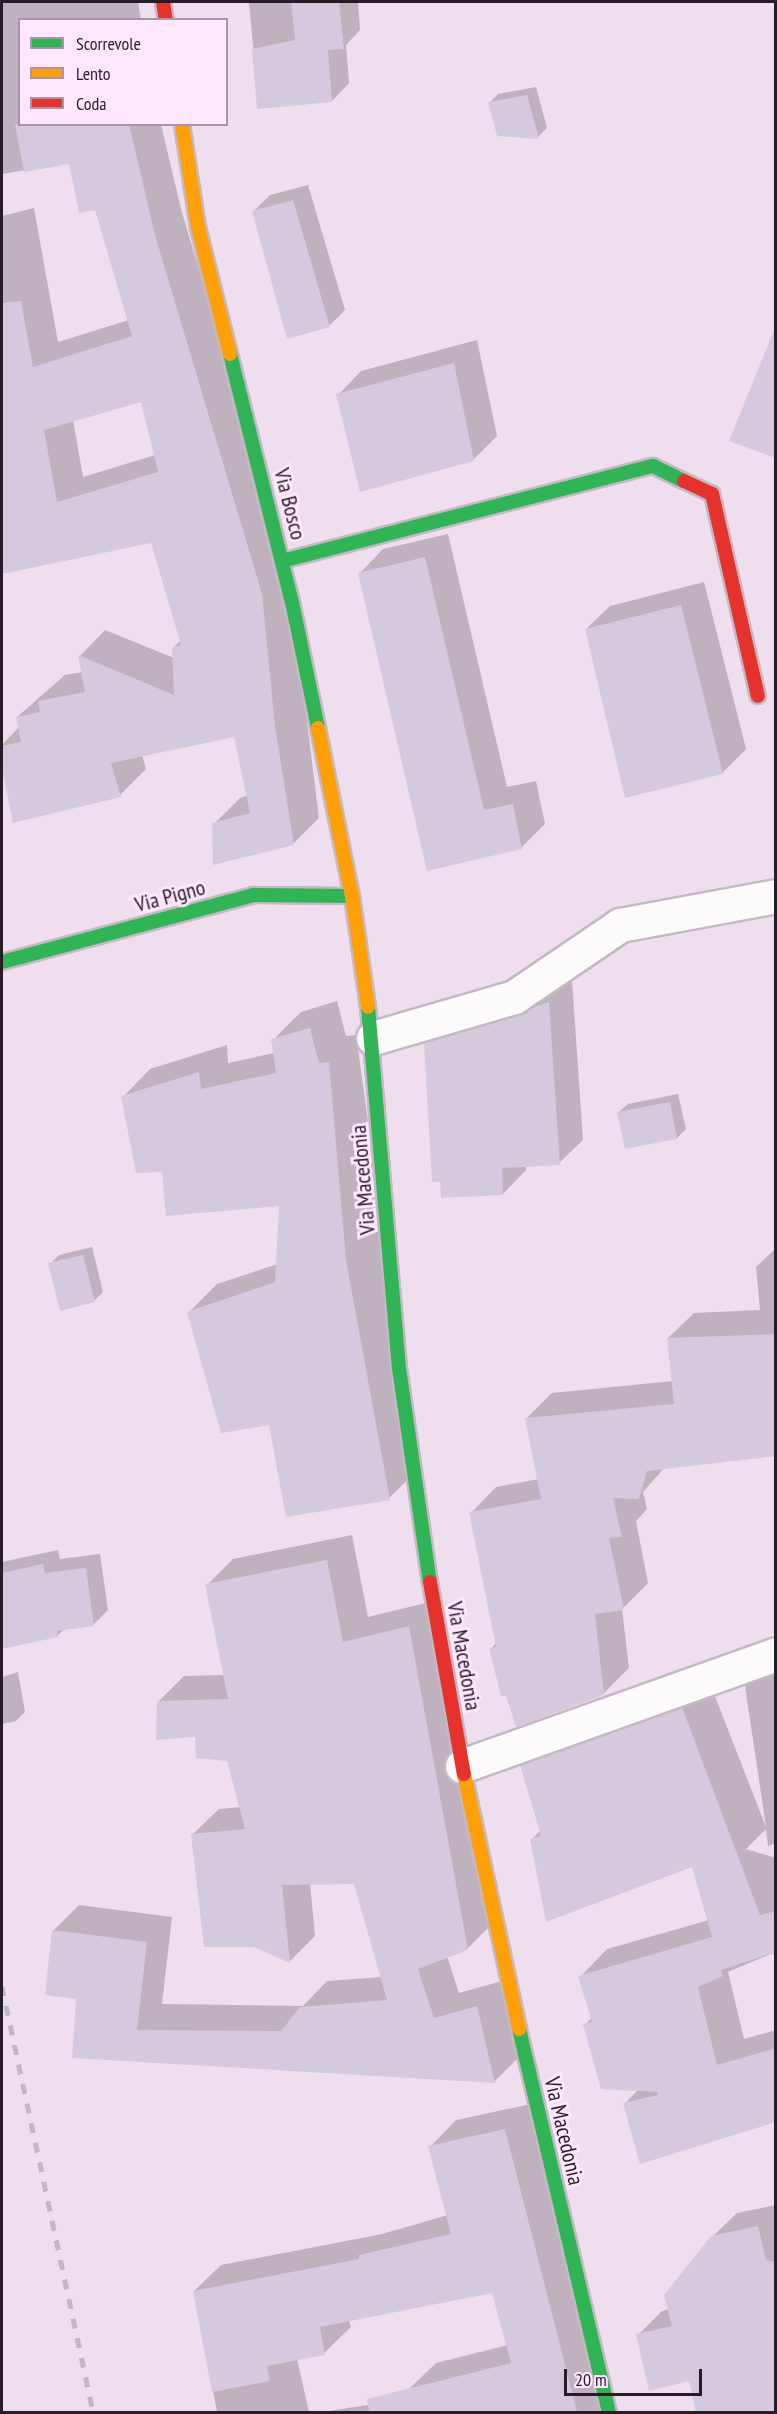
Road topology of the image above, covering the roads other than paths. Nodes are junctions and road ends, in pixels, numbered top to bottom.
1 (163, 2) edge
2 (166, 18) edge
3 (182, 126) edge
4 (282, 561) junction
5 (758, 696) dead end
6 (352, 896) junction
7 (776, 897) edge
8 (2, 962) edge
9 (373, 1038) junction
10 (776, 1654) edge
11 (462, 1766) junction
12 (609, 2412) edge

1 - 2 main road
3 - 4 main road, Via Bosco
4 - 5 main road
4 - 6 main road, Via Bosco
6 - 8 main road, Via Pigno
6 - 9 main road, Via Macedonia
7 - 9 street
9 - 11 main road, Via Macedonia
10 - 11 street
11 - 12 main road, Via Macedonia

